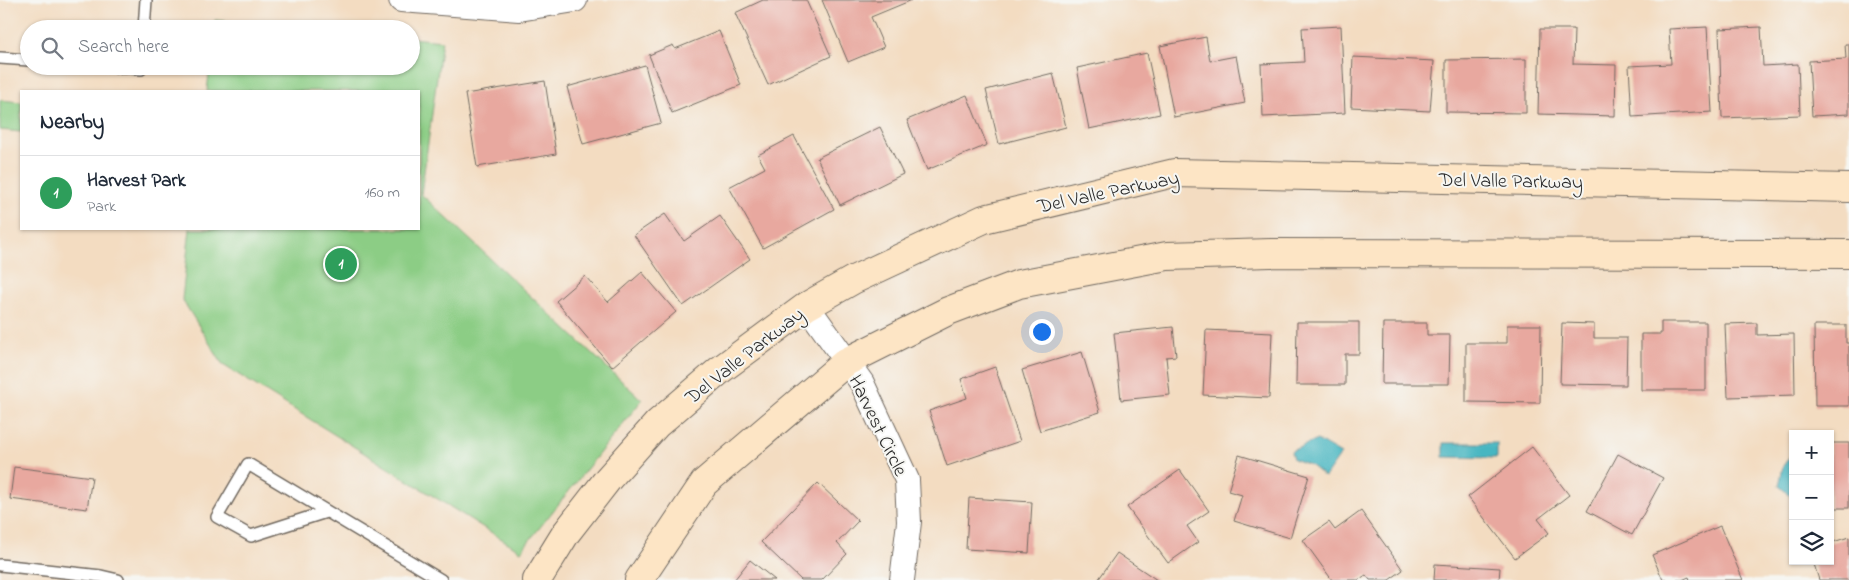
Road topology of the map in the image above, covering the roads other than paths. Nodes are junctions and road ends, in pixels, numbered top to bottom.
1 (146, 0) edge
2 (401, 0) edge
3 (575, 0) edge
4 (518, 5) edge
5 (145, 20) edge
6 (0, 58) edge
7 (20, 59) edge
8 (1849, 188) edge
9 (1849, 254) edge
10 (807, 306) junction
11 (846, 362) junction
12 (326, 512) junction
13 (0, 565) edge
14 (118, 580) edge
15 (441, 580) edge
16 (536, 580) edge
17 (640, 580) edge
18 (902, 580) edge

1 - 5 lane
2 - 4 street
3 - 4 street
6 - 7 lane
8 - 10 main road, Del Valle Parkway
9 - 11 main road
10 - 11 street, Harvest Circle
10 - 16 main road, Del Valle Parkway
11 - 17 main road
11 - 18 street, Harvest Circle
12 - 12 lane
12 - 15 lane
13 - 14 lane

